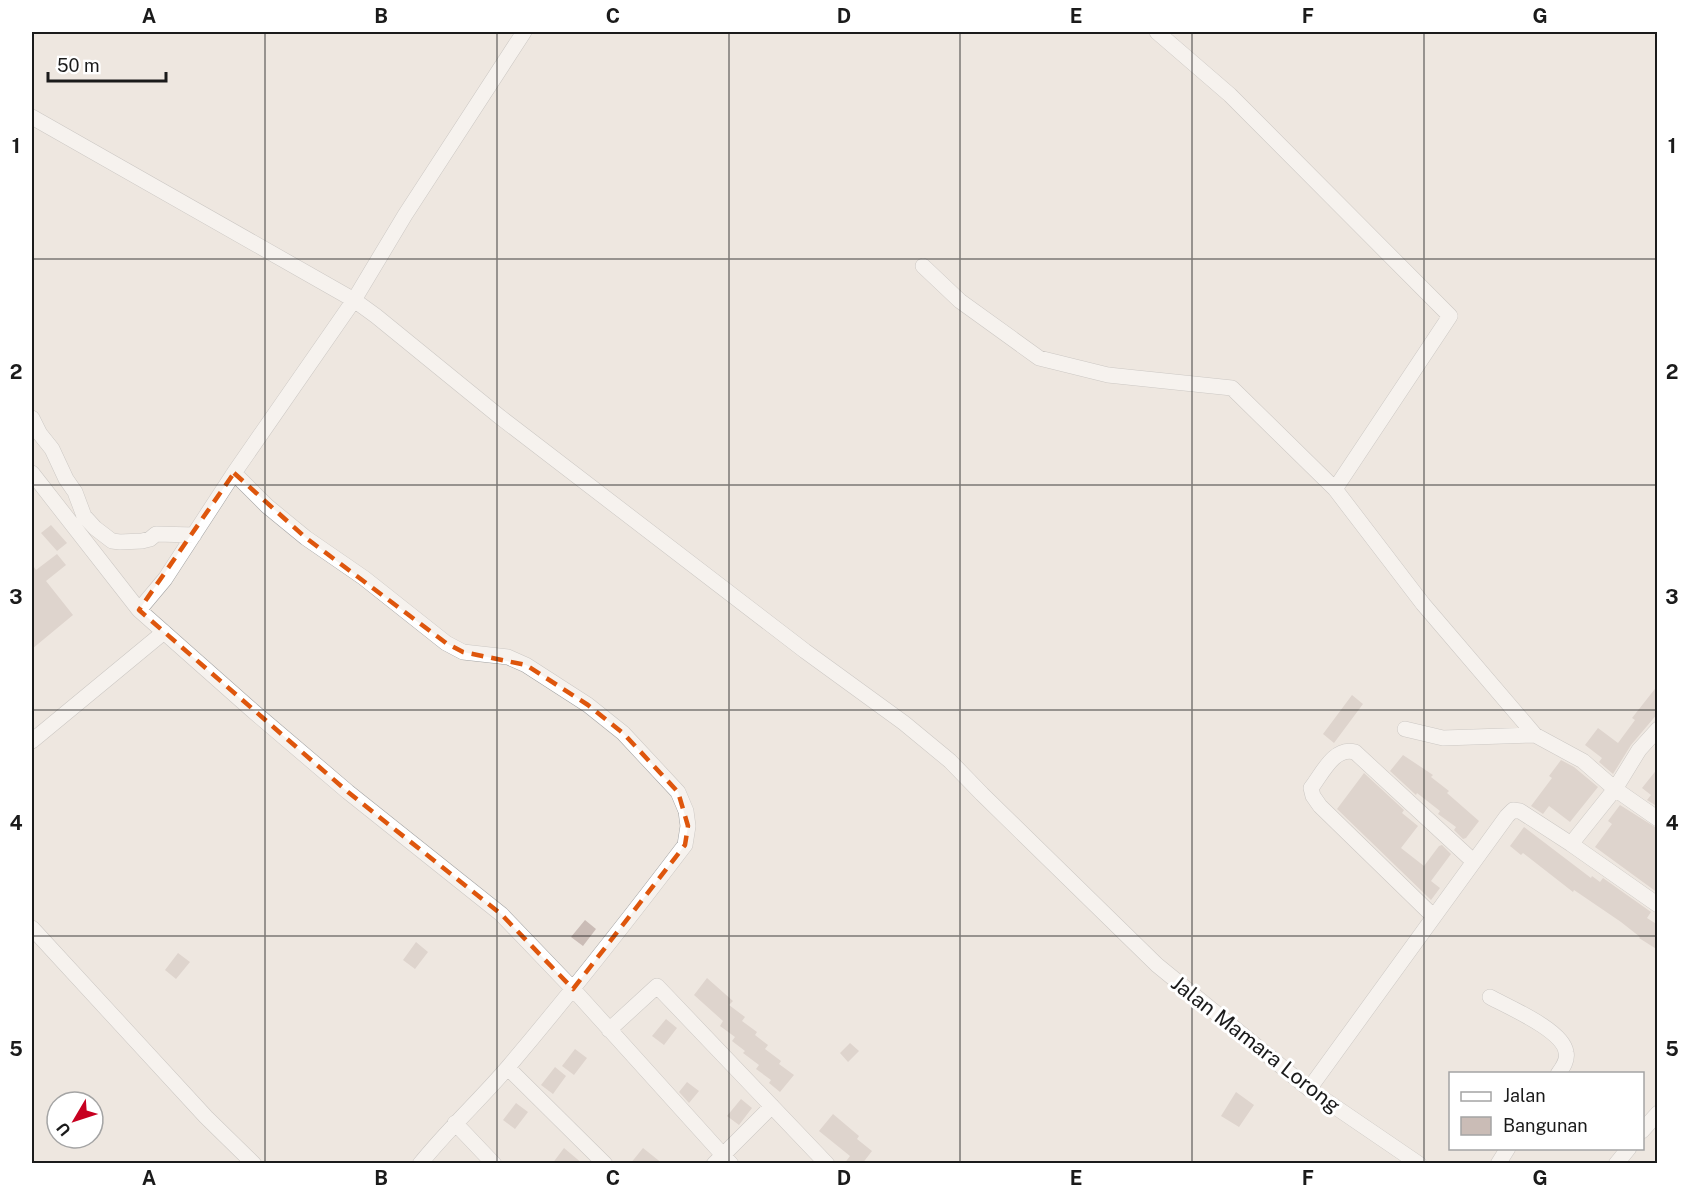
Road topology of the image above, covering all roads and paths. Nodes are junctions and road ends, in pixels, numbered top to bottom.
1 (524, 32) edge
2 (1157, 32) edge
3 (32, 117) edge
4 (923, 266) dead end
5 (354, 300) junction
6 (32, 418) edge
7 (234, 472) junction
8 (32, 473) edge
9 (1335, 489) junction
10 (194, 535) junction
11 (140, 610) junction
12 (164, 632) junction
13 (1405, 729) dead end
14 (1658, 729) edge
15 (1535, 735) junction
16 (32, 741) edge
17 (1615, 789) junction
18 (1658, 819) edge
19 (1571, 844) junction
20 (1473, 861) junction
21 (1658, 904) edge
22 (1433, 916) junction
23 (32, 928) edge
24 (573, 989) junction
25 (1490, 997) dead end
26 (609, 1029) junction
27 (508, 1068) junction
28 (1559, 1072) edge
29 (1309, 1089) junction
30 (772, 1106) junction
31 (1658, 1113) edge
32 (455, 1123) junction
33 (1644, 1129) edge
34 (1507, 1150) edge
35 (1628, 1150) edge
36 (722, 1160) edge
37 (254, 1164) edge
38 (420, 1164) edge
39 (494, 1164) edge
40 (605, 1164) edge
41 (827, 1164) edge
42 (1419, 1164) edge
43 (1498, 1164) edge
44 (1616, 1164) edge

1 - 5 street
2 - 9 street
3 - 5 street, Jalan Mamara Lorong
4 - 9 street
5 - 7 street
5 - 29 street, Jalan Mamara Lorong
6 - 10 street
7 - 10 street
7 - 24 street
8 - 11 street
9 - 15 street
10 - 11 street
11 - 12 street
12 - 16 street
12 - 24 street
13 - 15 street
14 - 17 street
15 - 17 street
17 - 18 street
17 - 19 street
19 - 20 street
19 - 21 street
20 - 22 street
20 - 22 street
22 - 29 street
23 - 37 street
24 - 26 street
24 - 27 street
25 - 28 street
26 - 30 street
26 - 36 street
27 - 32 street
27 - 40 street
29 - 42 street, Jalan Mamara Lorong
30 - 36 street
30 - 41 street
31 - 33 street
32 - 38 street
32 - 39 street
34 - 43 street
35 - 44 street

